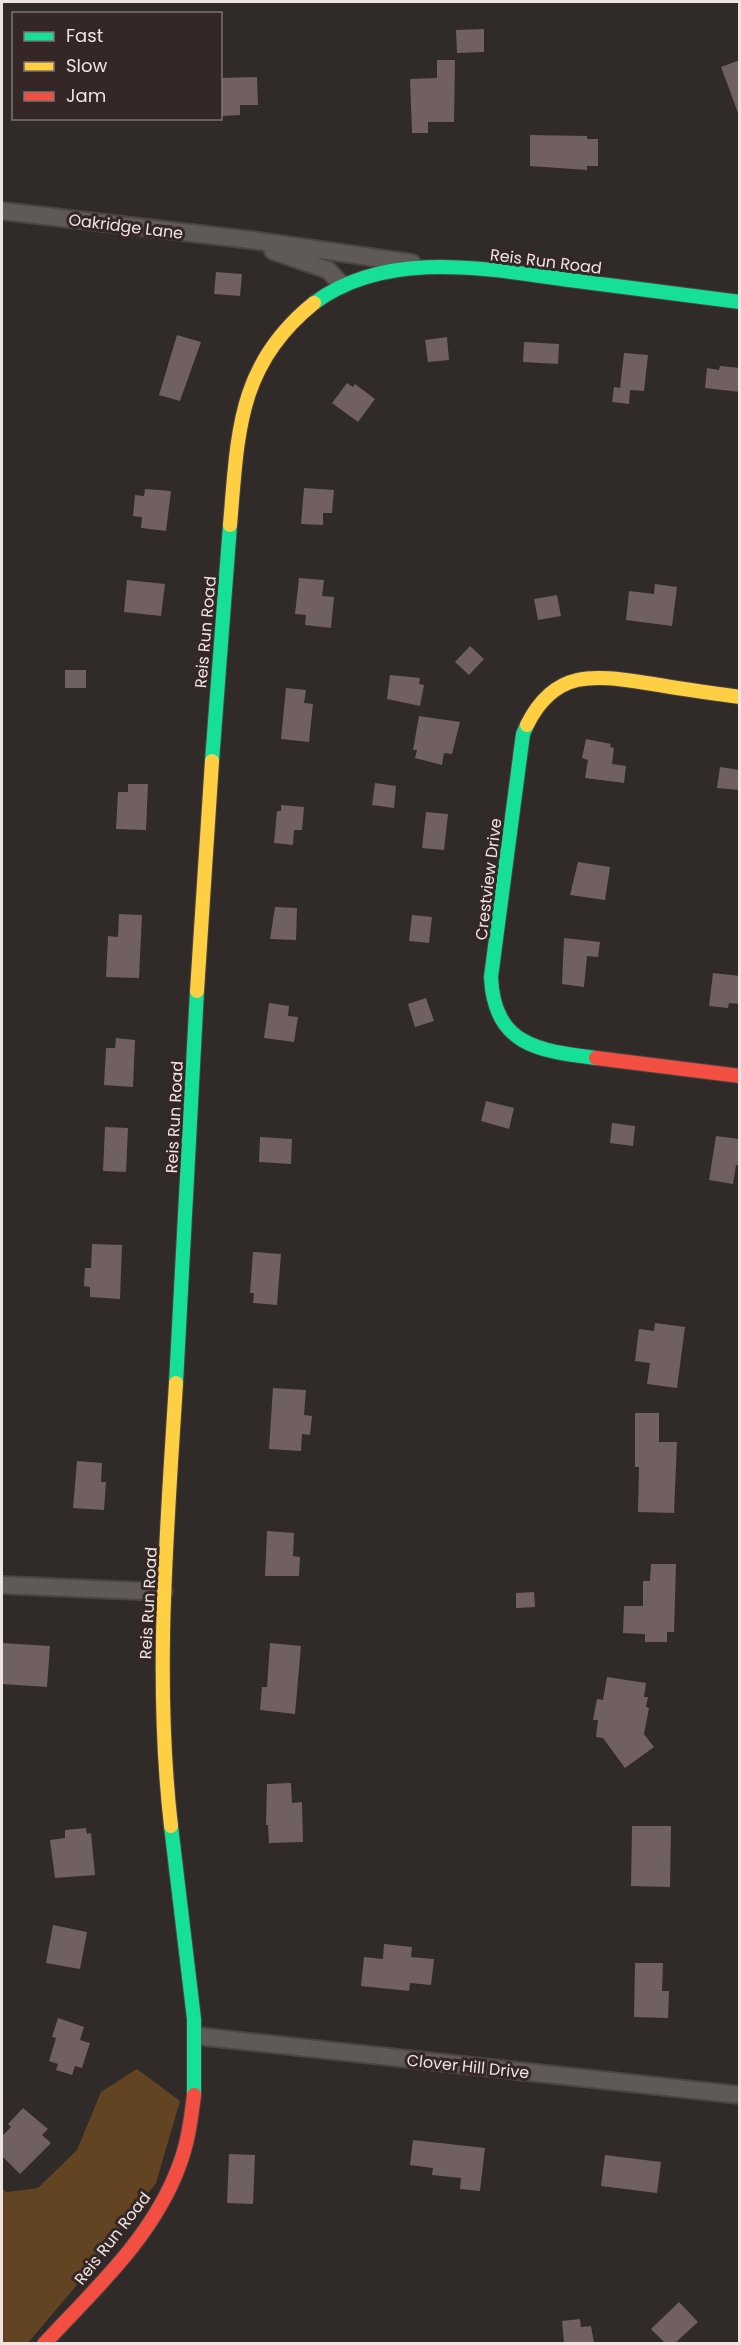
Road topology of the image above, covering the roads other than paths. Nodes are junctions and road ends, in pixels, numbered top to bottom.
1 (2, 211) edge
2 (251, 240) junction
3 (434, 266) junction
4 (342, 285) junction
5 (740, 302) edge
6 (740, 696) edge
7 (740, 1076) edge
8 (2, 1585) edge
9 (164, 1592) junction
10 (196, 2036) junction
11 (740, 2095) edge
12 (44, 2343) edge

1 - 2 street, Oakridge Lane
2 - 3 street, Oakridge Lane
2 - 4 street, Oakridge Lane
3 - 4 main road, Reis Run Road
3 - 5 main road, Reis Run Road
4 - 9 main road, Reis Run Road
6 - 7 main road, Crestview Drive
8 - 9 street
9 - 10 main road, Reis Run Road
10 - 11 street, Clover Hill Drive
10 - 12 main road, Reis Run Road

